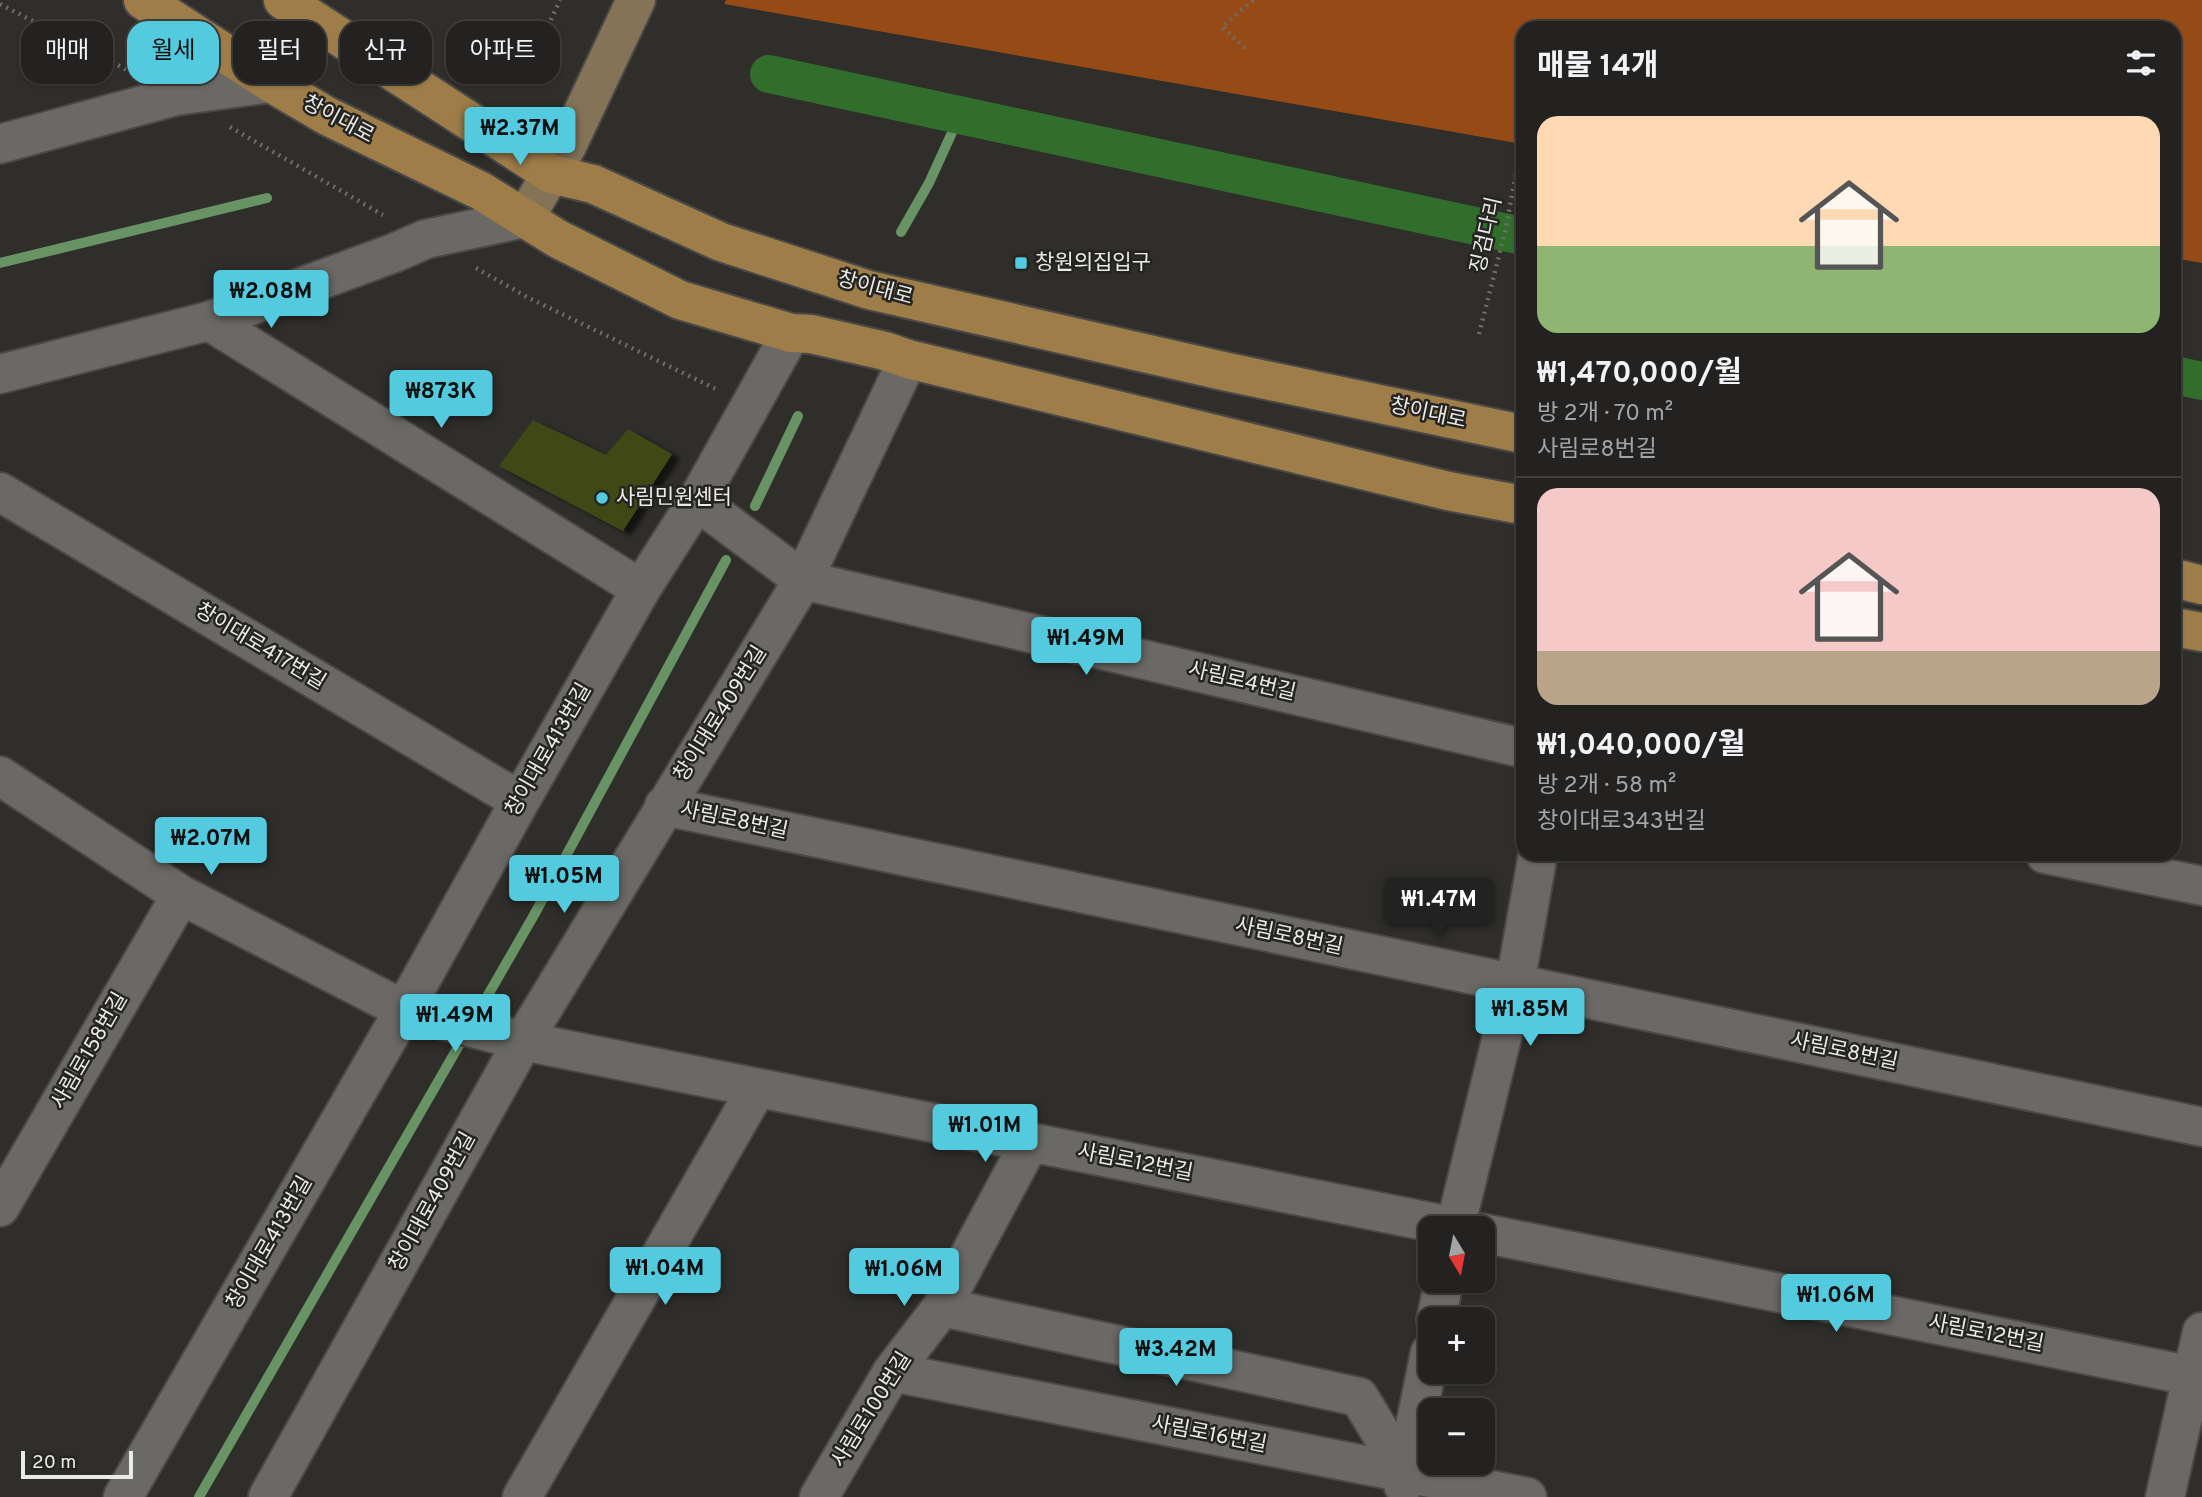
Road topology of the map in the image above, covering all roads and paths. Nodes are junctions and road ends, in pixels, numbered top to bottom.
1 (143, 0) edge
2 (283, 0) edge
3 (561, 0) edge
4 (636, 0) edge
5 (1253, 0) edge
6 (0, 4) edge
7 (551, 21) edge
8 (1245, 48) dead end
9 (233, 58) edge
10 (264, 84) edge
11 (273, 84) edge
12 (176, 96) junction
13 (0, 144) edge
14 (549, 160) junction
15 (1516, 174) edge
16 (525, 218) junction
17 (426, 239) junction
18 (209, 321) junction
19 (801, 333) junction
20 (1479, 334) dead end
21 (896, 355) junction
22 (0, 374) edge
23 (750, 406) junction
24 (1516, 433) edge
25 (0, 492) edge
26 (697, 501) junction
27 (1516, 504) edge
28 (803, 580) junction
29 (2181, 580) edge
30 (2202, 584) edge
31 (641, 589) junction
32 (2181, 628) edge
33 (2202, 632) edge
34 (1516, 747) edge
35 (0, 776) edge
36 (520, 801) junction
37 (664, 806) junction
38 (1537, 861) edge
39 (2079, 861) edge
40 (2202, 886) edge
41 (181, 895) junction
42 (1515, 984) junction
43 (414, 1013) junction
44 (511, 1038) junction
45 (757, 1088) junction
46 (2202, 1127) edge
47 (1030, 1142) junction
48 (0, 1208) edge
49 (1460, 1216) edge
50 (1418, 1220) edge
51 (1495, 1236) edge
52 (942, 1307) junction
53 (2202, 1332) edge
54 (892, 1372) junction
55 (2196, 1376) edge
56 (1424, 1384) edge
57 (1403, 1485) edge
58 (123, 1497) edge
59 (268, 1497) edge
60 (522, 1497) edge
61 (819, 1497) edge
62 (1527, 1497) edge
63 (2165, 1497) edge

1 - 9 main road, 창이대로
2 - 14 main road, 창이대로
3 - 7 path
4 - 14 main road
5 - 8 path
6 - 12 path
10 - 12 street
11 - 16 main road, 창이대로
12 - 13 street
12 - 17 path
14 - 16 main road
14 - 24 main road, 창이대로
15 - 20 path, 징검다리
16 - 17 street
16 - 19 main road, 창이대로
17 - 18 street
17 - 23 path
18 - 22 street
18 - 31 street
19 - 21 main road, 창이대로
19 - 23 street, 창이대로413번길
21 - 27 main road
21 - 28 street, 창이대로409번길
23 - 26 street, 창이대로413번길
25 - 36 street, 창이대로417번길
26 - 28 street, 사림로4번길
26 - 31 street, 창이대로413번길
28 - 34 street, 사림로4번길
28 - 37 street, 창이대로409번길
29 - 30 main road
31 - 36 street, 창이대로413번길
32 - 33 main road
35 - 41 street
36 - 43 street, 창이대로413번길
37 - 42 street, 사림로8번길
37 - 44 street, 창이대로409번길
38 - 42 street
39 - 40 street
41 - 43 street
41 - 48 street, 사림로158번길
42 - 46 street, 사림로8번길
42 - 49 street
43 - 44 street, 사림로12번길
43 - 58 street, 창이대로413번길
44 - 45 street, 사림로12번길
44 - 59 street, 창이대로409번길
45 - 47 street, 사림로12번길
45 - 60 street
47 - 50 street, 사림로12번길
47 - 52 street, 사림로100번길
51 - 55 street, 사림로12번길
52 - 54 street, 사림로100번길
52 - 57 street
53 - 55 street
54 - 57 street, 사림로16번길
54 - 61 street, 사림로100번길
55 - 63 street
56 - 57 street
57 - 62 street, 사림로16번길

